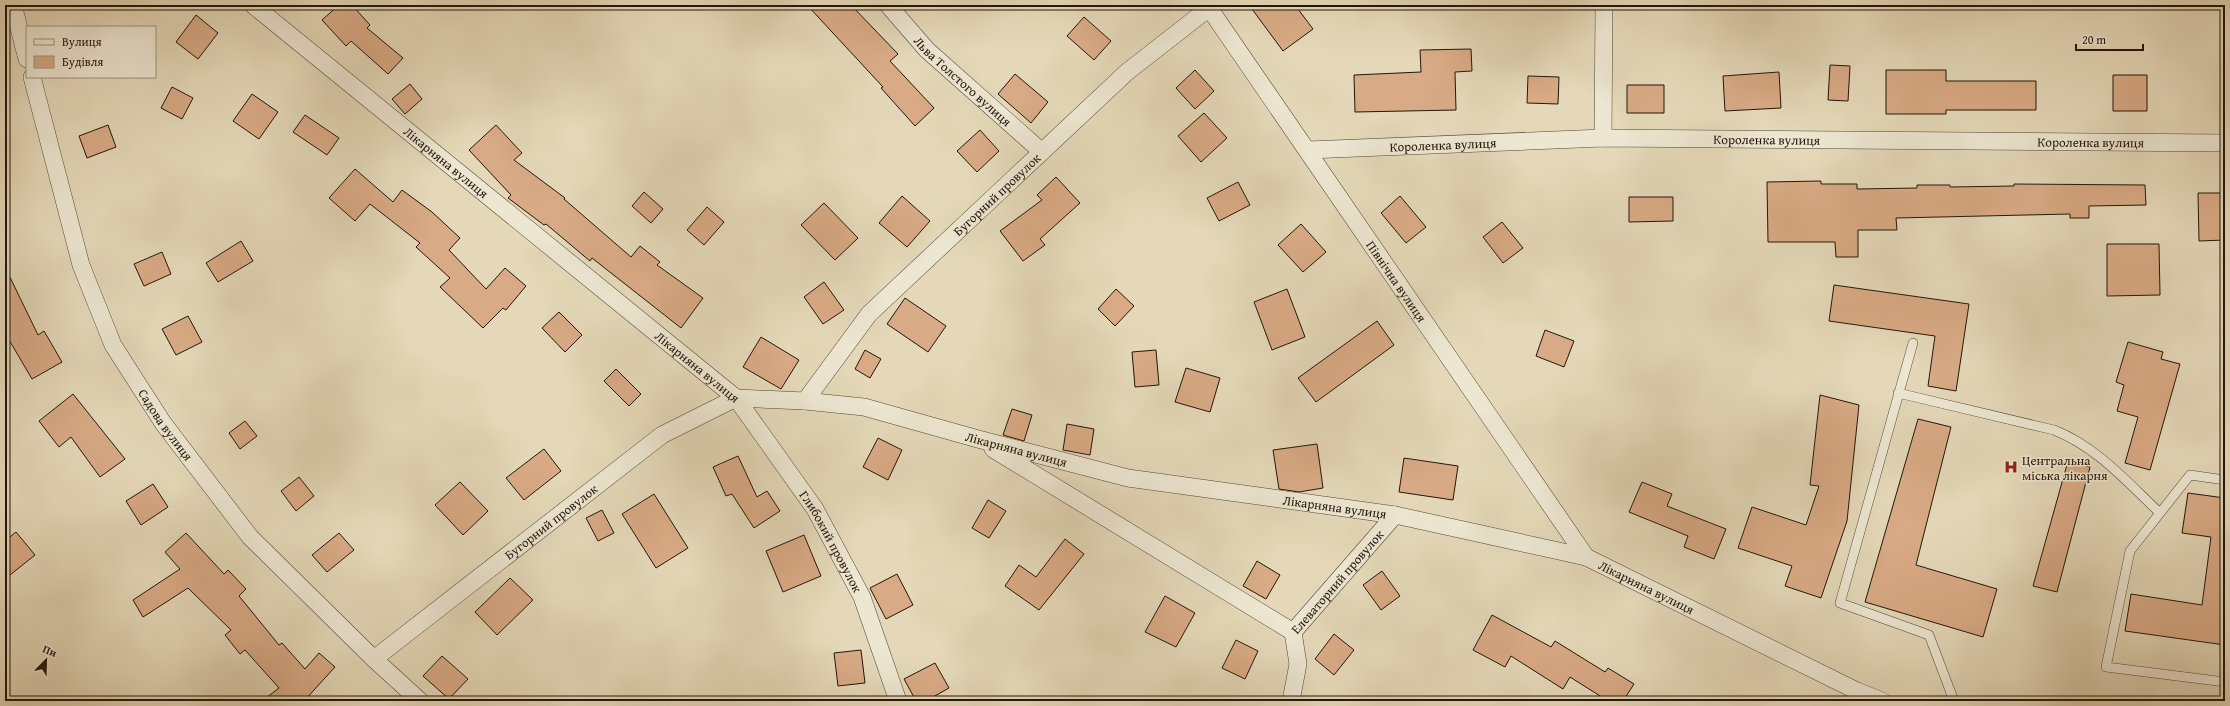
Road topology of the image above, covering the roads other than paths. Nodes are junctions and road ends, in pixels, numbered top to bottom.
1 (13, 5) edge
2 (253, 5) edge
3 (888, 5) edge
4 (1604, 5) edge
5 (1208, 7) edge
6 (26, 55) edge
7 (32, 78) edge
8 (1603, 138) junction
9 (2225, 142) edge
10 (1308, 150) junction
11 (1042, 152) junction
12 (1913, 343) dead end
13 (1898, 393) junction
14 (736, 398) junction
15 (805, 401) junction
16 (978, 440) junction
17 (2225, 480) edge
18 (2160, 513) junction
19 (1395, 515) junction
20 (1586, 557) junction
21 (1293, 632) junction
22 (374, 660) junction
23 (2225, 682) edge
24 (1853, 696) edge
25 (420, 701) edge
26 (898, 701) edge
27 (1291, 701) edge
28 (1882, 701) edge
29 (1954, 701) edge

1 - 6 street
2 - 14 street, Лікарняна вулиця
3 - 11 street, Льва Толстого вулиця
4 - 8 street
5 - 10 street, Північна вулиця
5 - 11 street, Бугорний провулок
7 - 22 street, Садова вулиця
8 - 9 street, Короленка вулиця
8 - 10 street, Короленка вулиця
10 - 20 street, Північна вулиця
11 - 15 street, Бугорний провулок
12 - 13 lane
13 - 18 lane
13 - 29 lane
14 - 15 street, Лікарняна вулиця
14 - 22 street, Бугорний провулок
14 - 26 street, Глибокий провулок
15 - 16 street, Лікарняна вулиця
16 - 19 street, Лікарняна вулиця
16 - 21 street
17 - 18 lane
18 - 23 lane
19 - 20 street, Лікарняна вулиця
19 - 21 street, Елеваторний провулок
20 - 24 street, Лікарняна вулиця
21 - 27 street, Елеваторний провулок
22 - 25 street, Садова вулиця
24 - 28 street, Лікарняна вулиця

